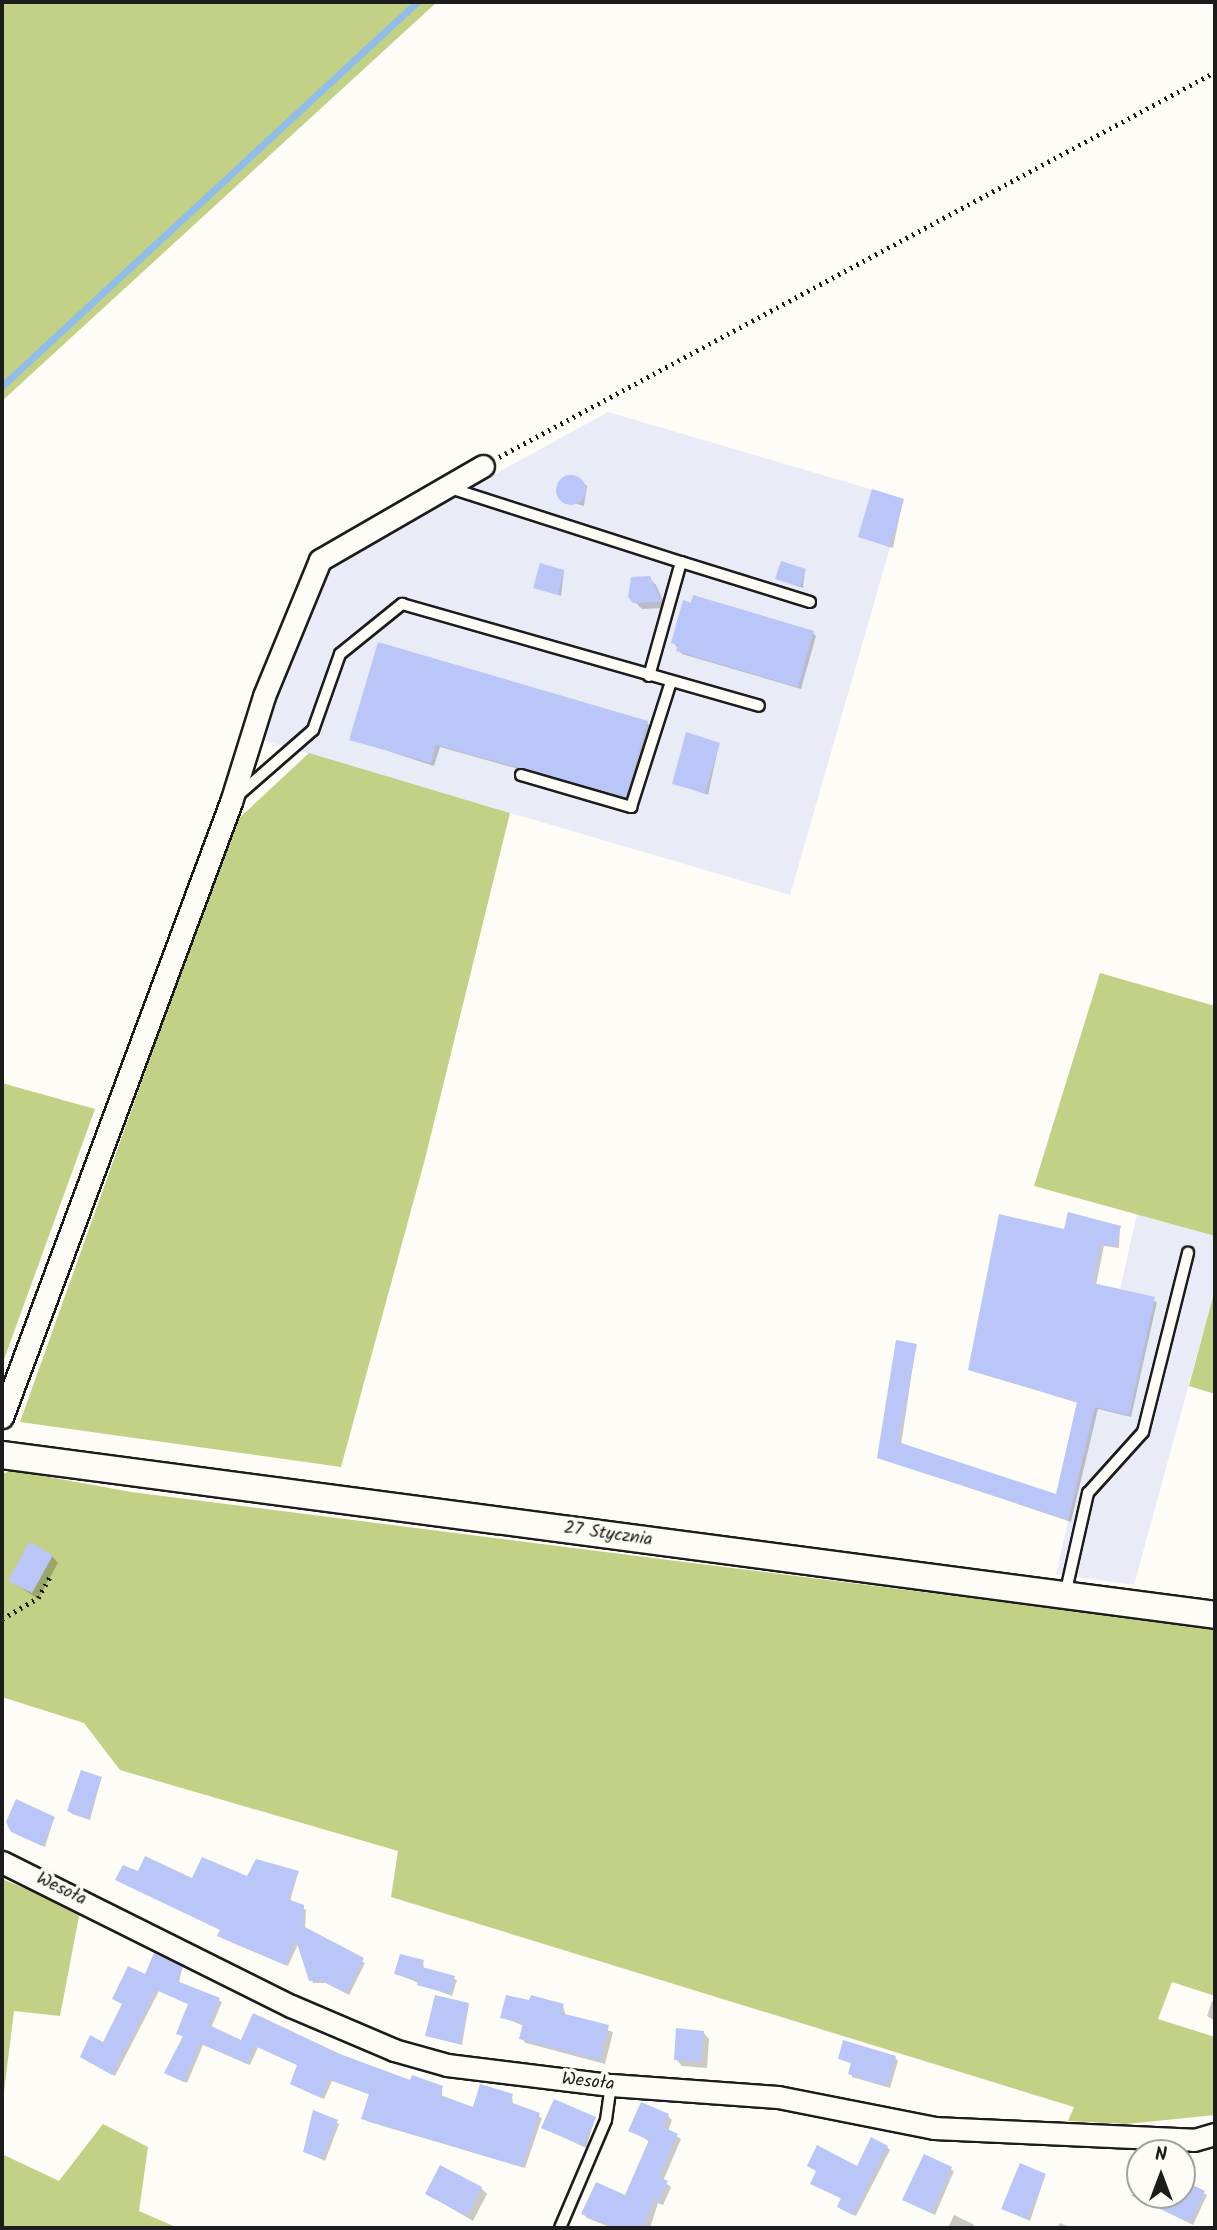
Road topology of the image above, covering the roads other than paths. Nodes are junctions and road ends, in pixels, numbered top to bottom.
1 (483, 466) road end
2 (446, 486) junction
3 (681, 562) junction
4 (810, 602) dead end
5 (649, 676) junction
6 (671, 682) junction
7 (760, 706) dead end
8 (521, 775) dead end
9 (230, 802) junction
10 (1188, 1253) dead end
11 (2, 1417) edge
12 (2, 1455) edge
13 (1065, 1595) junction
14 (1215, 1615) edge
15 (2, 1862) edge
16 (611, 2085) junction
17 (1215, 2134) edge
18 (560, 2228) edge

1 - 2 street
2 - 3 lane
2 - 9 street
3 - 4 lane
3 - 5 lane
5 - 6 lane
5 - 9 lane
6 - 7 lane
6 - 8 lane
9 - 11 street
10 - 13 lane
12 - 13 street, 27 Stycznia
13 - 14 street, 27 Stycznia
15 - 16 street, Wesoła
16 - 17 street, Wesoła
16 - 18 lane

